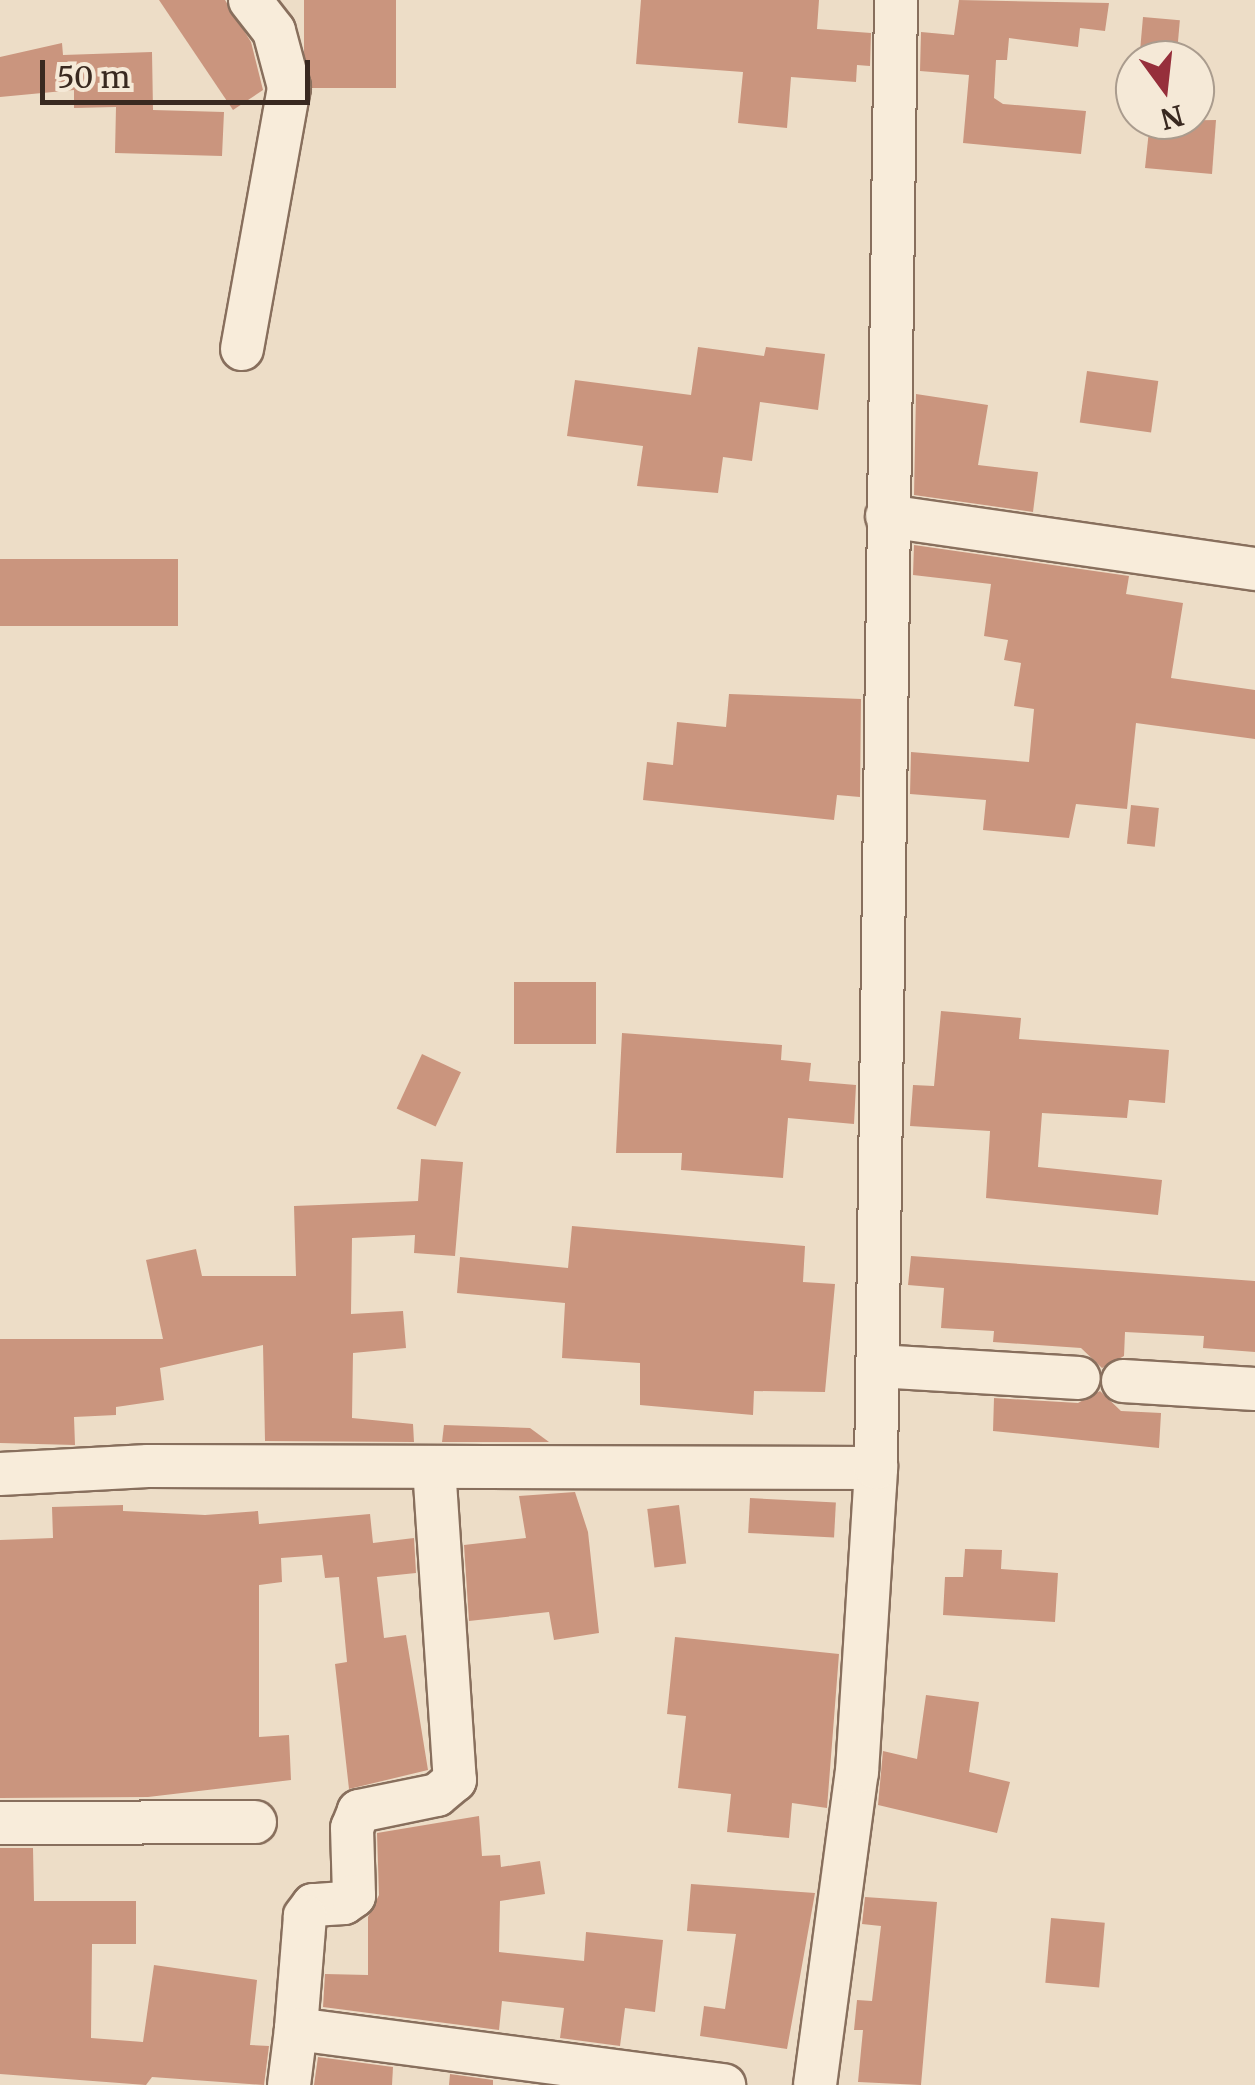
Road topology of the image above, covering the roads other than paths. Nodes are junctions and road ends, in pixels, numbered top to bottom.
1 (250, 0) edge
2 (896, 0) edge
3 (242, 349) dead end
4 (887, 516) junction
5 (1255, 569) edge
6 (877, 1366) junction
7 (1079, 1378) dead end
8 (1123, 1381) dead end
9 (1255, 1389) edge
10 (434, 1467) junction
11 (876, 1468) junction
12 (0, 1474) edge
13 (254, 1822) dead end
14 (0, 1823) edge
15 (296, 2028) junction
16 (289, 2085) edge
17 (724, 2085) edge
18 (815, 2085) edge

1 - 3 street
2 - 4 street
4 - 5 street
4 - 6 street
6 - 7 street
6 - 11 street
8 - 9 street
10 - 11 street
10 - 12 street
10 - 15 street
11 - 18 street
13 - 14 street
15 - 16 street
15 - 17 street

